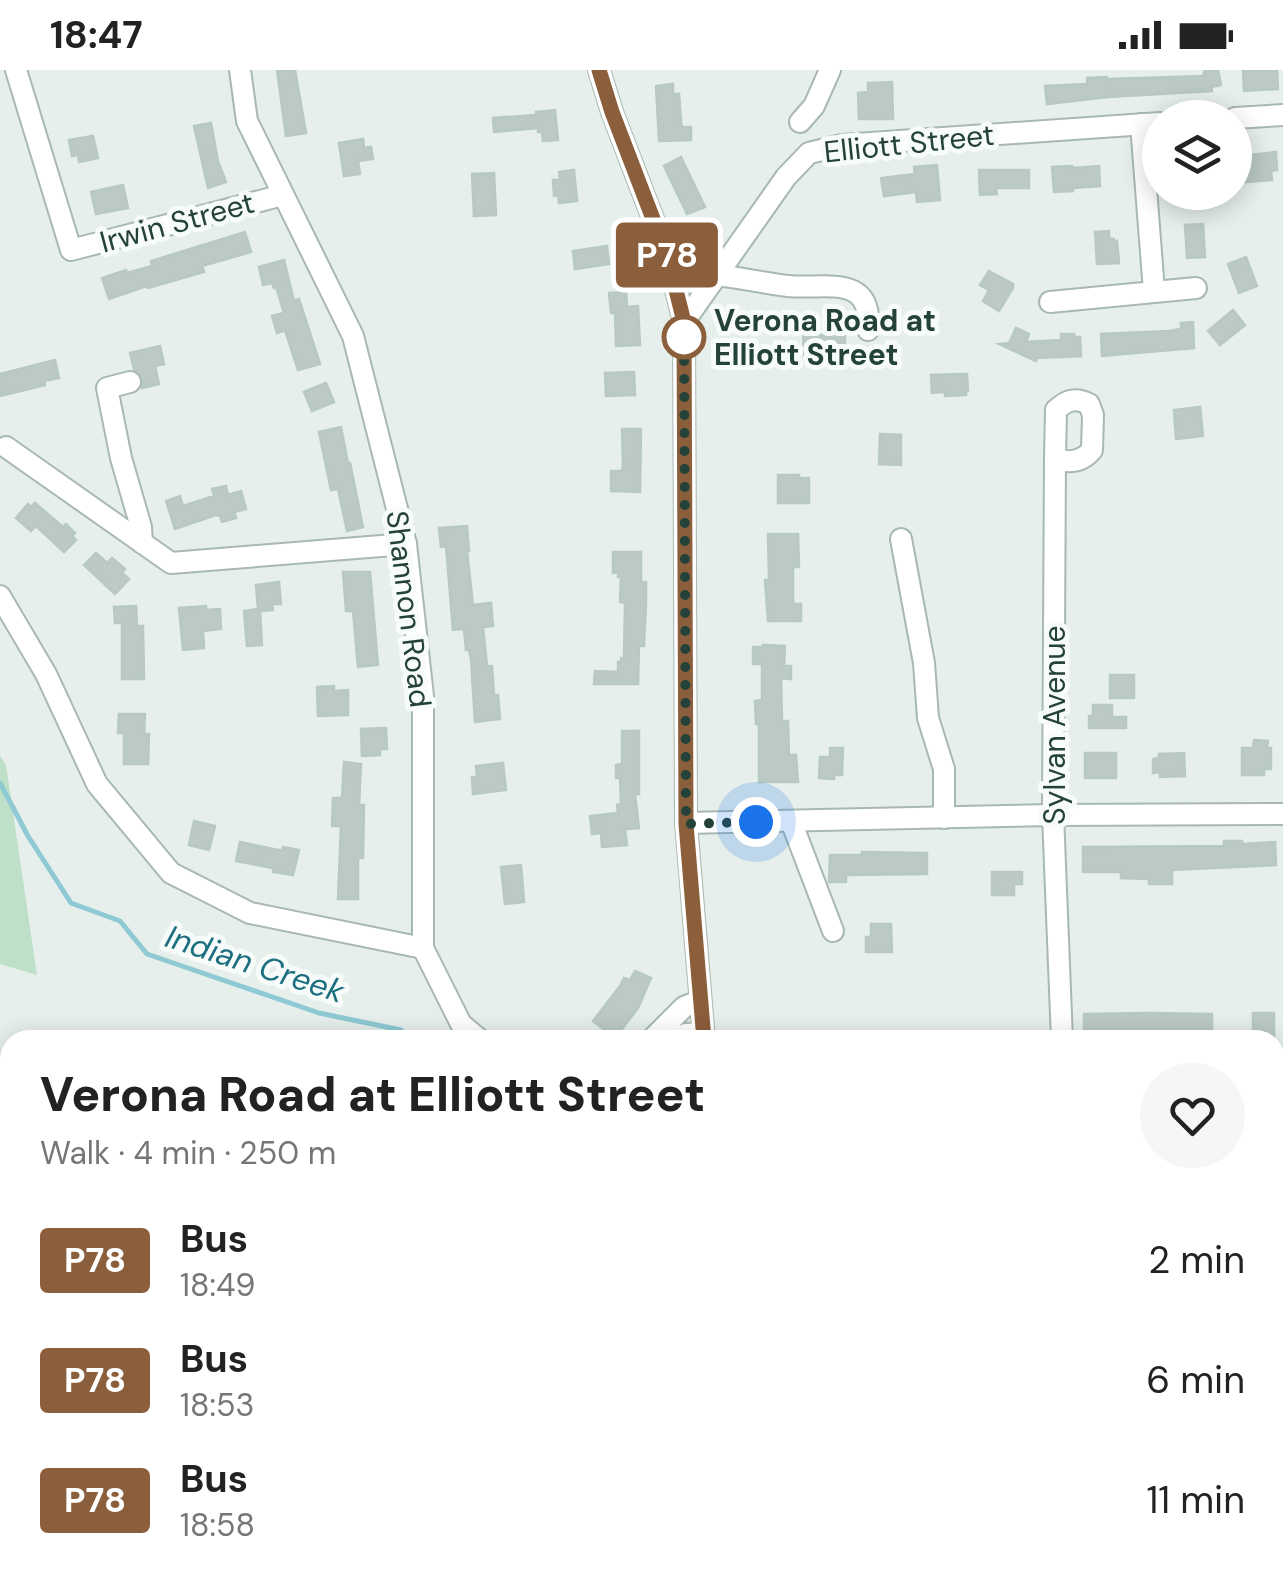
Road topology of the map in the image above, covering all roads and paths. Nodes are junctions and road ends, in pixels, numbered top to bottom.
1 (16, 70) edge
2 (240, 70) edge
3 (599, 70) edge
4 (830, 70) edge
5 (1283, 115) edge
6 (1252, 117) edge
7 (800, 122) dead end
8 (1142, 125) edge
9 (282, 194) junction
10 (1152, 210) edge
11 (717, 275) junction
12 (1196, 288) dead end
13 (1154, 291) junction
14 (1050, 302) dead end
15 (684, 322) junction
16 (868, 330) dead end
17 (130, 382) dead end
18 (6, 448) dead end
19 (1055, 458) junction
20 (902, 539) dead end
21 (142, 543) junction
22 (406, 544) junction
23 (0, 596) edge
24 (1283, 814) edge
25 (1054, 816) junction
26 (944, 818) junction
27 (791, 821) junction
28 (686, 824) junction
29 (833, 931) dead end
30 (423, 948) junction
31 (702, 1022) edge
32 (468, 1030) edge
33 (658, 1030) edge
34 (1062, 1030) edge

1 - 9 street, Irwin Street
2 - 9 street, Shannon Road
3 - 15 street
4 - 7 street
5 - 6 street
8 - 11 street, Elliott Street
9 - 22 street, Shannon Road
10 - 13 street
11 - 15 street, Elliott Street
11 - 16 street
12 - 13 street
13 - 14 street
15 - 28 street
17 - 21 street
18 - 21 street
19 - 19 street, Sylvan Avenue
19 - 25 street, Sylvan Avenue
20 - 26 street
21 - 22 street
22 - 30 street, Shannon Road
23 - 30 street
24 - 25 street
25 - 26 street
25 - 34 street, Sylvan Avenue
26 - 27 street
27 - 28 street
27 - 29 street
28 - 31 street
30 - 32 street, Shannon Road
31 - 33 street

